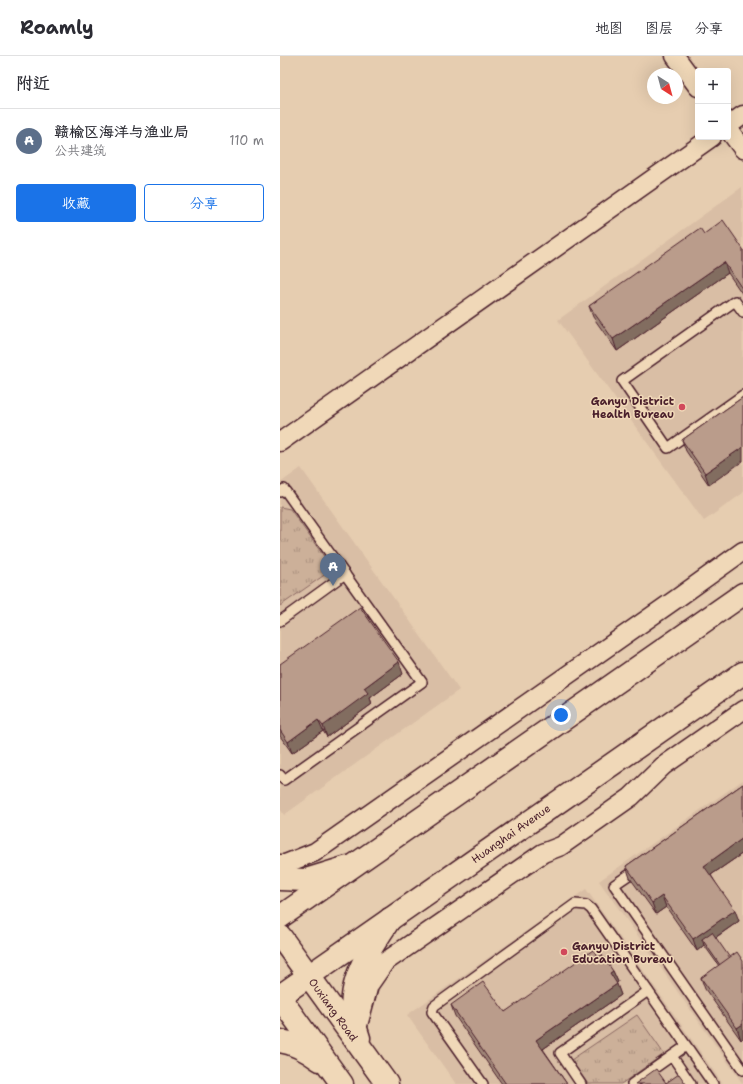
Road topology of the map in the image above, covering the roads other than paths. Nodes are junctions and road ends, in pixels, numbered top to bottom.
1 (676, 56) edge
2 (695, 83) edge
3 (743, 115) edge
4 (731, 125) edge
5 (731, 131) edge
6 (708, 140) edge
7 (743, 149) edge
8 (739, 299) edge
9 (743, 312) edge
10 (743, 395) edge
11 (280, 442) edge
12 (280, 492) edge
13 (743, 551) edge
14 (345, 574) junction
15 (743, 594) edge
16 (280, 620) edge
17 (743, 673) edge
18 (743, 710) edge
19 (280, 775) edge
20 (646, 862) edge
21 (280, 864) edge
22 (353, 866) junction
23 (280, 879) edge
24 (280, 917) edge
25 (390, 919) junction
26 (280, 936) edge
27 (309, 976) junction
28 (648, 991) junction
29 (280, 997) edge
30 (356, 1031) junction
31 (283, 1043) edge
32 (686, 1046) junction
33 (367, 1056) junction
34 (672, 1056) junction
35 (743, 1070) edge
36 (336, 1076) edge
37 (387, 1084) edge
38 (483, 1084) edge
39 (581, 1084) edge
40 (632, 1084) edge
41 (691, 1084) edge
42 (713, 1084) edge

1 - 2 street
3 - 4 street
5 - 7 street
6 - 11 street
8 - 9 lane
8 - 10 lane
12 - 14 lane
13 - 21 street
14 - 16 lane
14 - 19 lane
15 - 22 main road
17 - 25 main road, Huanghai Avenue
18 - 30 street
20 - 35 lane
22 - 23 main road
22 - 24 main road
25 - 27 main road, Huanghai Avenue
25 - 30 main road
26 - 27 main road, Ouxiang Road
27 - 29 main road, Huanghai Avenue
27 - 33 main road, Ouxiang Road
28 - 32 lane
28 - 38 lane
28 - 39 lane
29 - 36 main road
30 - 33 main road
31 - 36 main road
32 - 34 lane
32 - 42 lane
33 - 37 main road, Ouxiang Road
34 - 40 lane
34 - 41 lane

